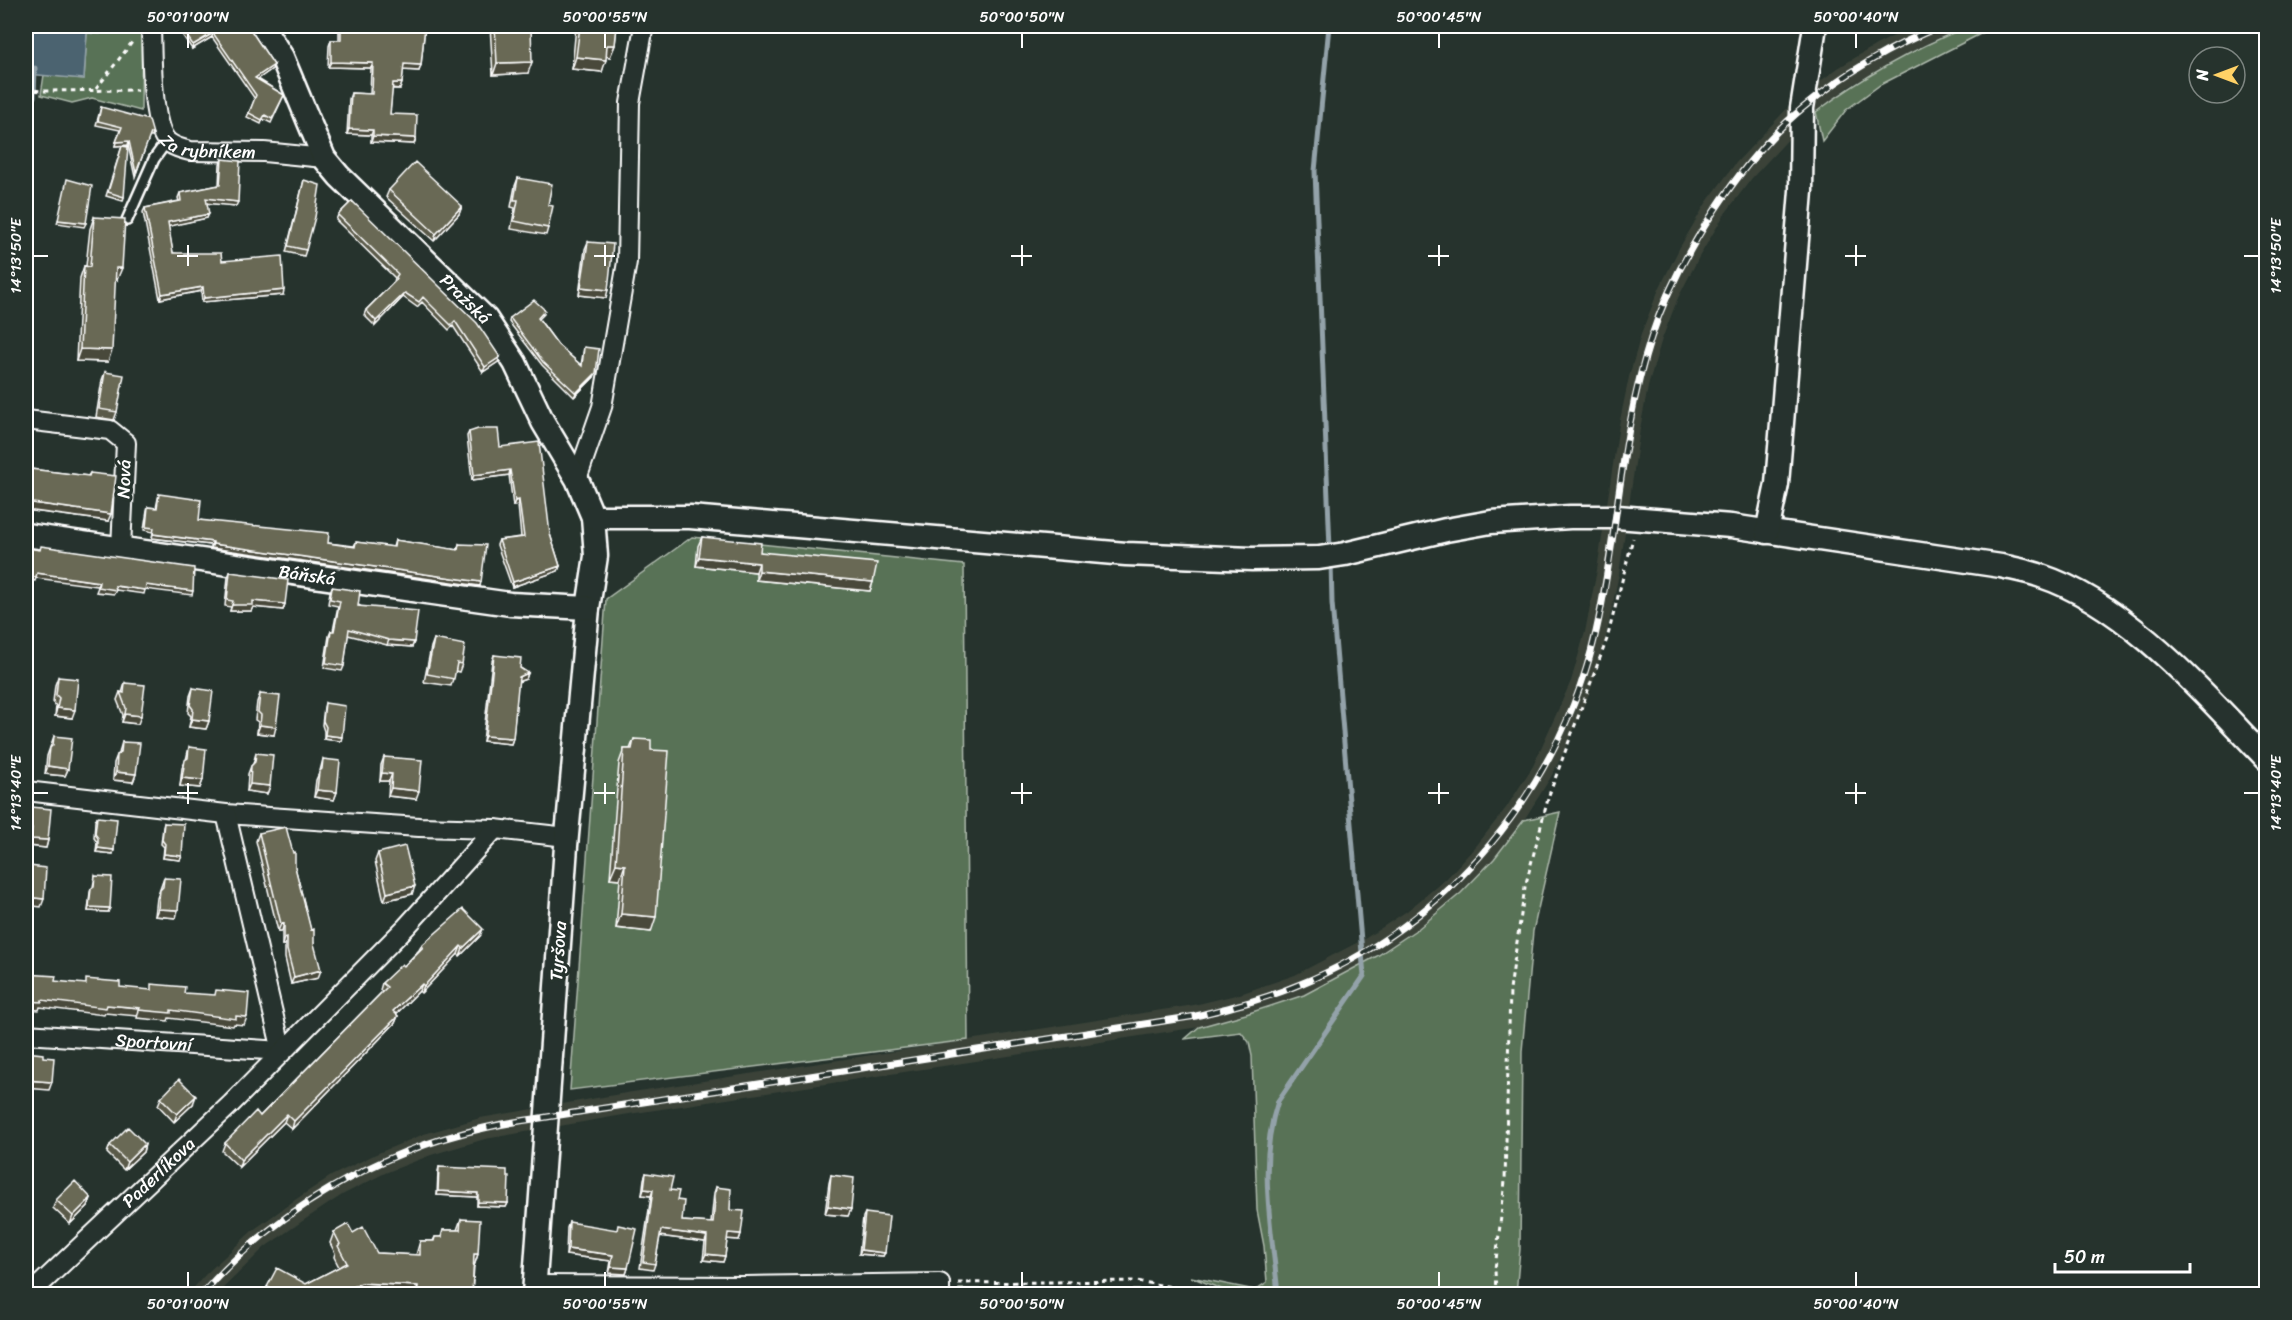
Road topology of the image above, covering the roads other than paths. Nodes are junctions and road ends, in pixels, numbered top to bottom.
1 (262, 26) edge
2 (644, 26) edge
3 (1815, 26) edge
4 (144, 30) edge
5 (167, 141) junction
6 (324, 158) junction
7 (127, 220) edge
8 (26, 420) edge
9 (577, 479) junction
10 (593, 517) junction
11 (1767, 532) junction
12 (26, 535) edge
13 (121, 548) junction
14 (588, 608) junction
15 (2266, 758) edge
16 (26, 790) edge
17 (226, 814) junction
18 (495, 829) junction
19 (567, 837) junction
20 (26, 1034) edge
21 (282, 1051) junction
22 (940, 1289) edge
23 (534, 1290) edge
24 (745, 1290) edge
25 (30, 1291) edge

1 - 6 street, Pražská
2 - 9 street
3 - 11 street
4 - 5 street, Za rybníkem
5 - 6 street, Za rybníkem
5 - 7 lane
6 - 9 street, Pražská
8 - 13 street, Nová
9 - 10 street, Pražská
10 - 11 street
10 - 14 street, Pražská
11 - 15 street
12 - 13 street, Báňská
13 - 14 street, Báňská
14 - 19 street, Tyršova
16 - 17 street
17 - 18 street
17 - 21 street
18 - 19 street
18 - 21 street, Paderlíkova
19 - 23 street, Tyršova
20 - 21 street, Sportovní
21 - 25 street, Paderlíkova
22 - 24 street
23 - 24 street

